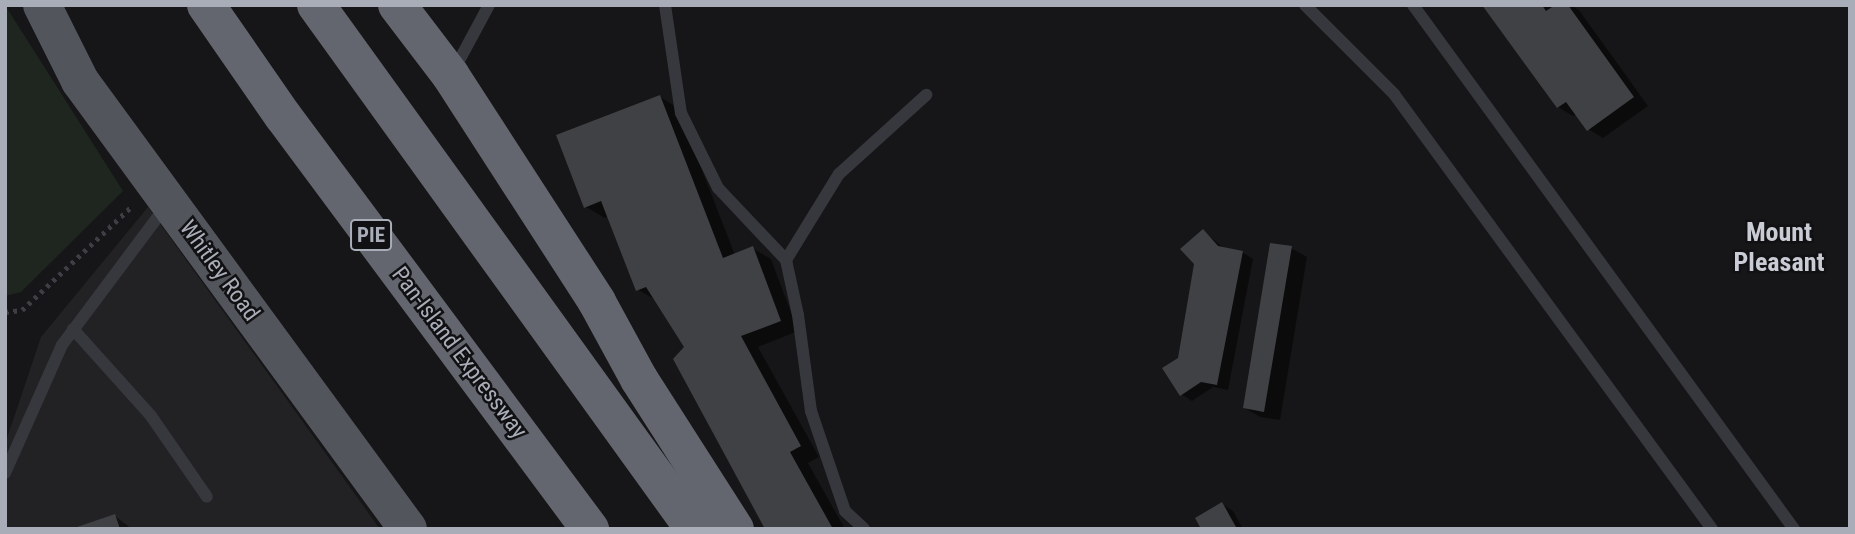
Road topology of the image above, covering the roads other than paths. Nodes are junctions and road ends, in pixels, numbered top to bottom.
1 (42, 5) edge
2 (206, 5) edge
3 (316, 5) edge
4 (397, 5) edge
5 (489, 5) edge
6 (665, 5) edge
7 (1305, 5) edge
8 (1413, 5) edge
9 (451, 76) junction
10 (926, 95) dead end
11 (164, 208) junction
12 (786, 260) junction
13 (73, 329) junction
14 (5, 473) edge
15 (207, 497) dead end
16 (408, 529) edge
17 (590, 529) edge
18 (694, 529) edge
19 (735, 529) edge
20 (864, 529) edge
21 (1712, 529) edge
22 (1794, 529) edge

1 - 11 main road, Whitley Road
2 - 17 highway, Pan-Island Expressway / PIE
3 - 18 highway
4 - 9 highway
5 - 9 lane
6 - 12 lane
7 - 21 lane
8 - 22 lane
9 - 19 highway
10 - 12 lane
11 - 13 lane
11 - 16 main road, Whitley Road
12 - 20 lane
13 - 14 lane
13 - 15 lane

